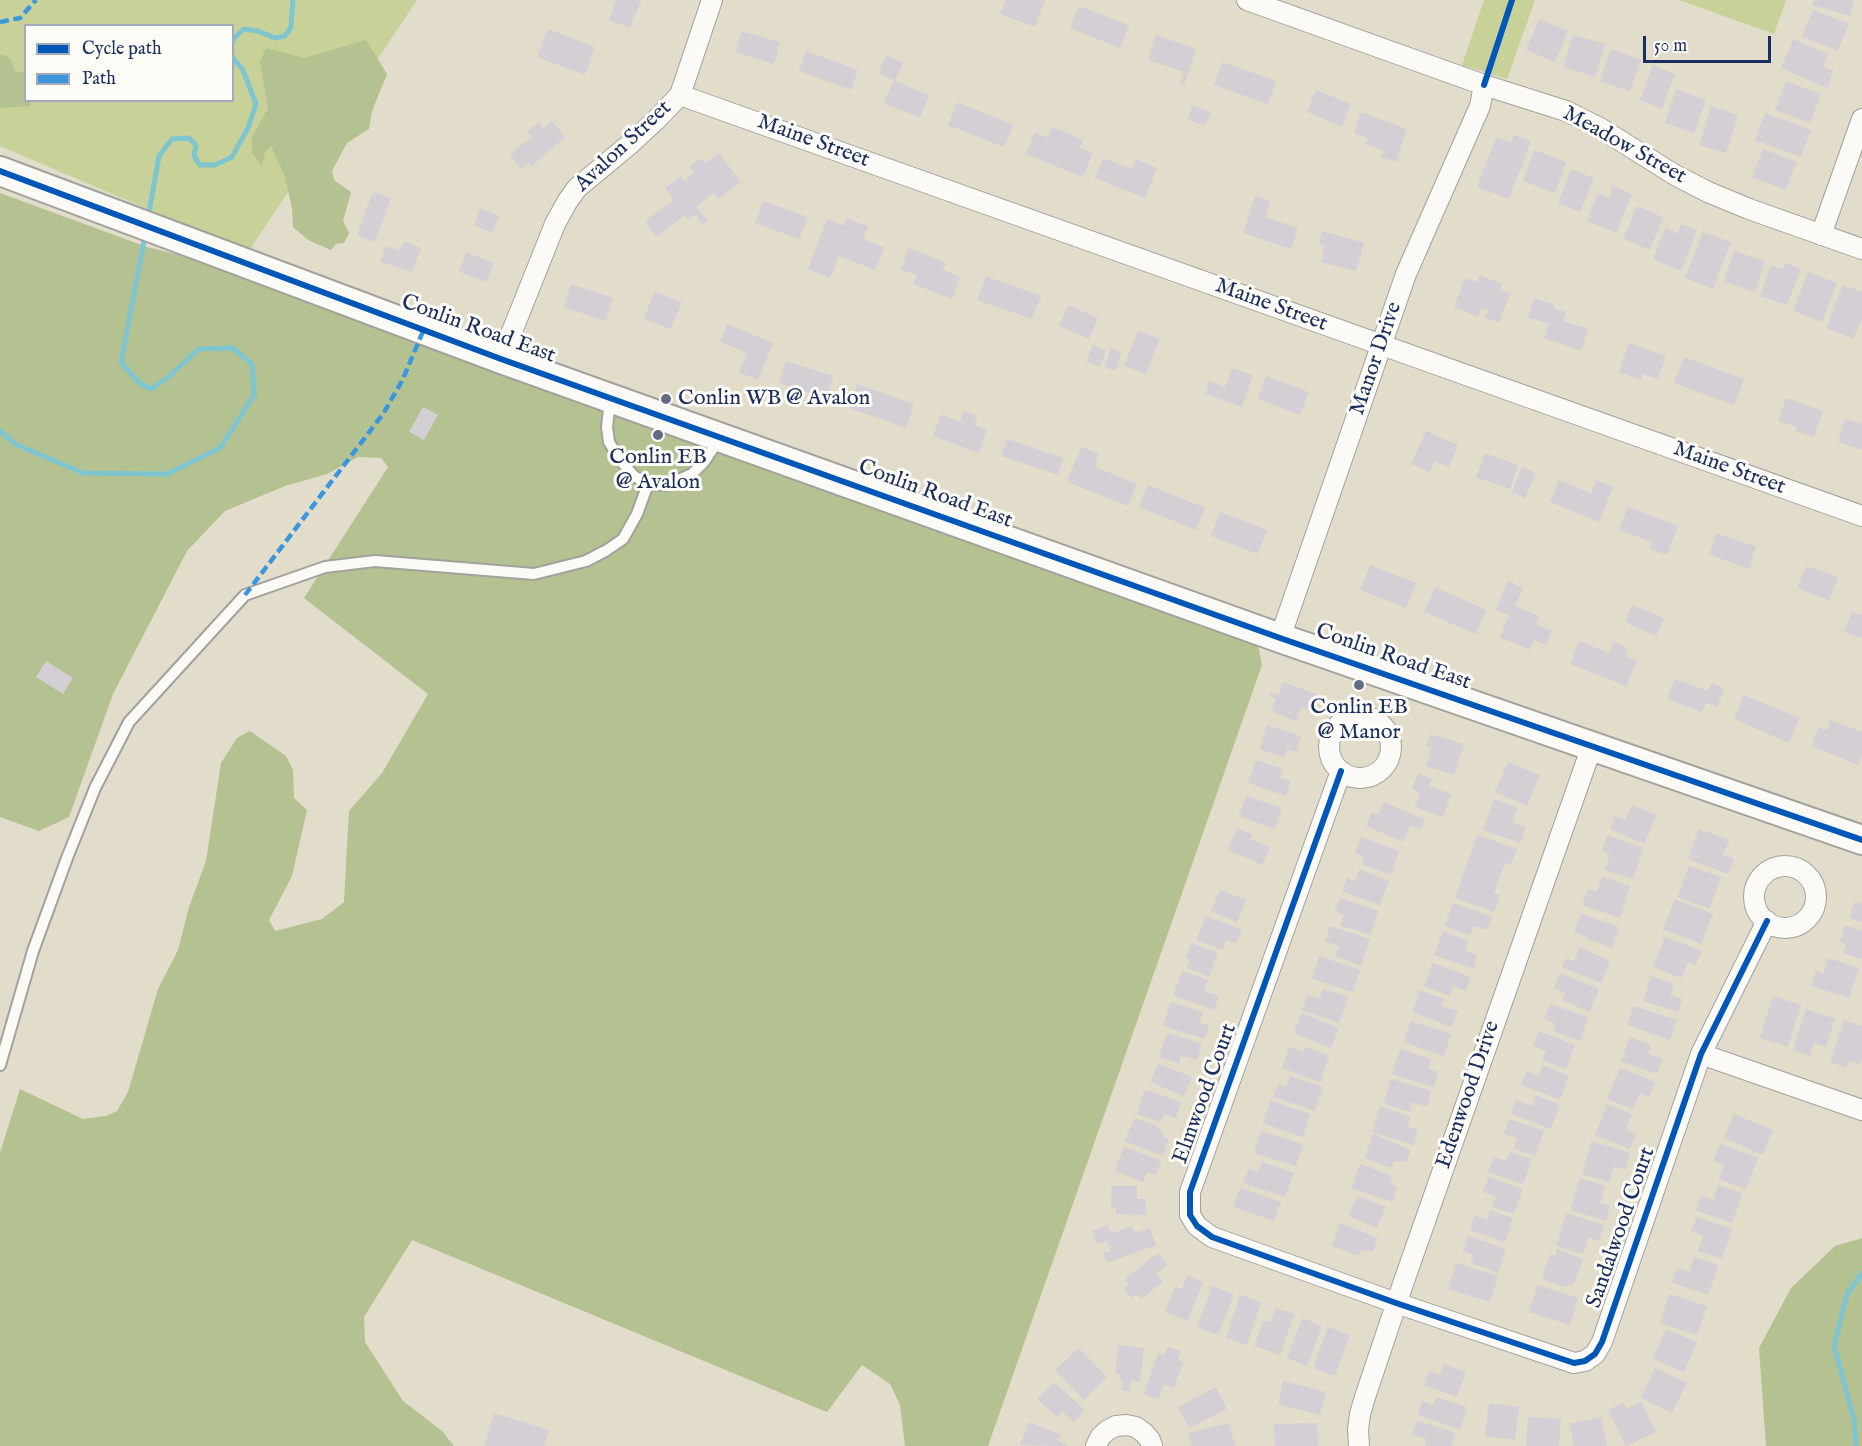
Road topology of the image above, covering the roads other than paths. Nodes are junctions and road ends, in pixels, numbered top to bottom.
1 (712, 0) edge
2 (1248, 0) edge
3 (1484, 85) junction
4 (680, 95) junction
5 (1862, 119) edge
6 (0, 171) edge
7 (1821, 235) junction
8 (1862, 249) edge
9 (1382, 346) junction
10 (501, 359) junction
11 (610, 397) junction
12 (720, 436) junction
13 (648, 484) junction
14 (1862, 516) edge
15 (1280, 638) junction
16 (1592, 746) junction
17 (1341, 771) dead end
18 (1862, 840) edge
19 (1767, 921) dead end
20 (1701, 1054) junction
21 (0, 1065) edge
22 (1862, 1110) edge
23 (1396, 1303) junction
24 (1096, 1446) edge
25 (1152, 1446) edge
26 (1359, 1446) edge

1 - 4 street, Avalon Street
2 - 3 street, Meadow Street
3 - 7 street, Meadow Street
3 - 9 street, Manor Drive
4 - 9 street, Maine Street
4 - 10 street, Avalon Street
5 - 7 street
6 - 10 street, Conlin Road East
7 - 8 street, Meadow Street
9 - 14 street, Maine Street
9 - 15 street, Manor Drive
10 - 11 street, Conlin Road East
11 - 12 street, Conlin Road East
11 - 13 lane
12 - 13 lane
12 - 15 street, Conlin Road East
13 - 21 lane
15 - 16 street, Conlin Road East
16 - 18 street, Conlin Road East
16 - 23 street, Edenwood Drive
17 - 23 street, Elmwood Court
19 - 20 street, Sandalwood Court
20 - 22 street
20 - 23 street, Sandalwood Court
23 - 26 street, Edenwood Drive
24 - 25 street

